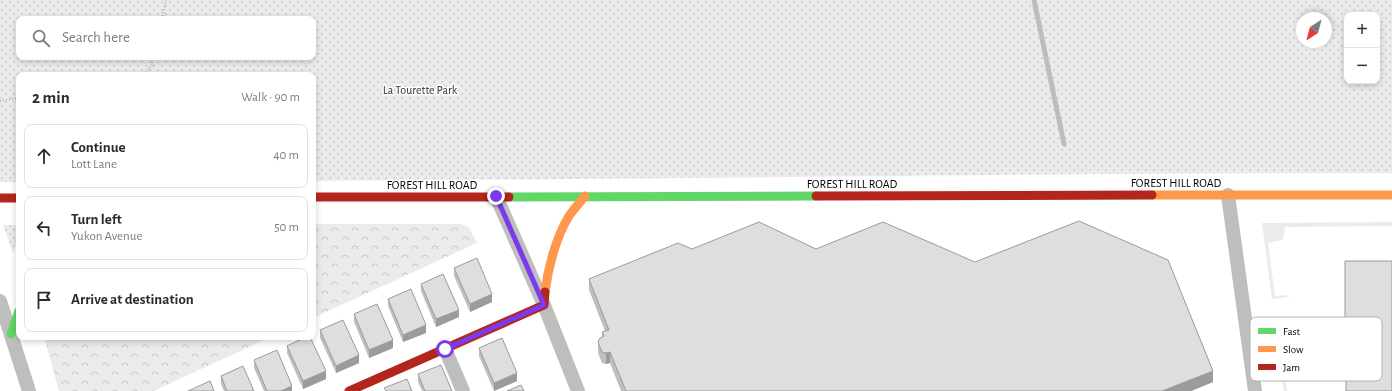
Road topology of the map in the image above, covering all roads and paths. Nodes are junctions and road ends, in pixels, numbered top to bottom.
1 (166, 0) edge
2 (163, 16) edge
3 (153, 60) edge
4 (146, 72) edge
5 (16, 98) edge
6 (0, 101) edge
7 (1392, 194) edge
8 (1228, 195) junction
9 (496, 196) junction
10 (585, 196) junction
11 (316, 197) edge
12 (0, 198) edge
13 (16, 198) edge
14 (0, 301) edge
15 (544, 305) junction
16 (16, 320) edge
17 (11, 334) junction
18 (445, 349) junction
19 (1250, 355) edge
20 (1254, 381) edge
21 (29, 391) edge
22 (349, 391) edge
23 (463, 391) edge
24 (578, 391) edge
25 (1255, 391) edge

1 - 2 path
3 - 4 path
5 - 6 path
7 - 8 street, FOREST HILL ROAD
8 - 10 street, FOREST HILL ROAD
8 - 19 street
9 - 10 street, FOREST HILL ROAD
9 - 11 street, FOREST HILL ROAD
9 - 15 street
10 - 15 street
12 - 13 street
14 - 17 street
15 - 18 street
15 - 24 street
16 - 17 street
17 - 21 street
18 - 22 street
18 - 23 street
20 - 25 street

